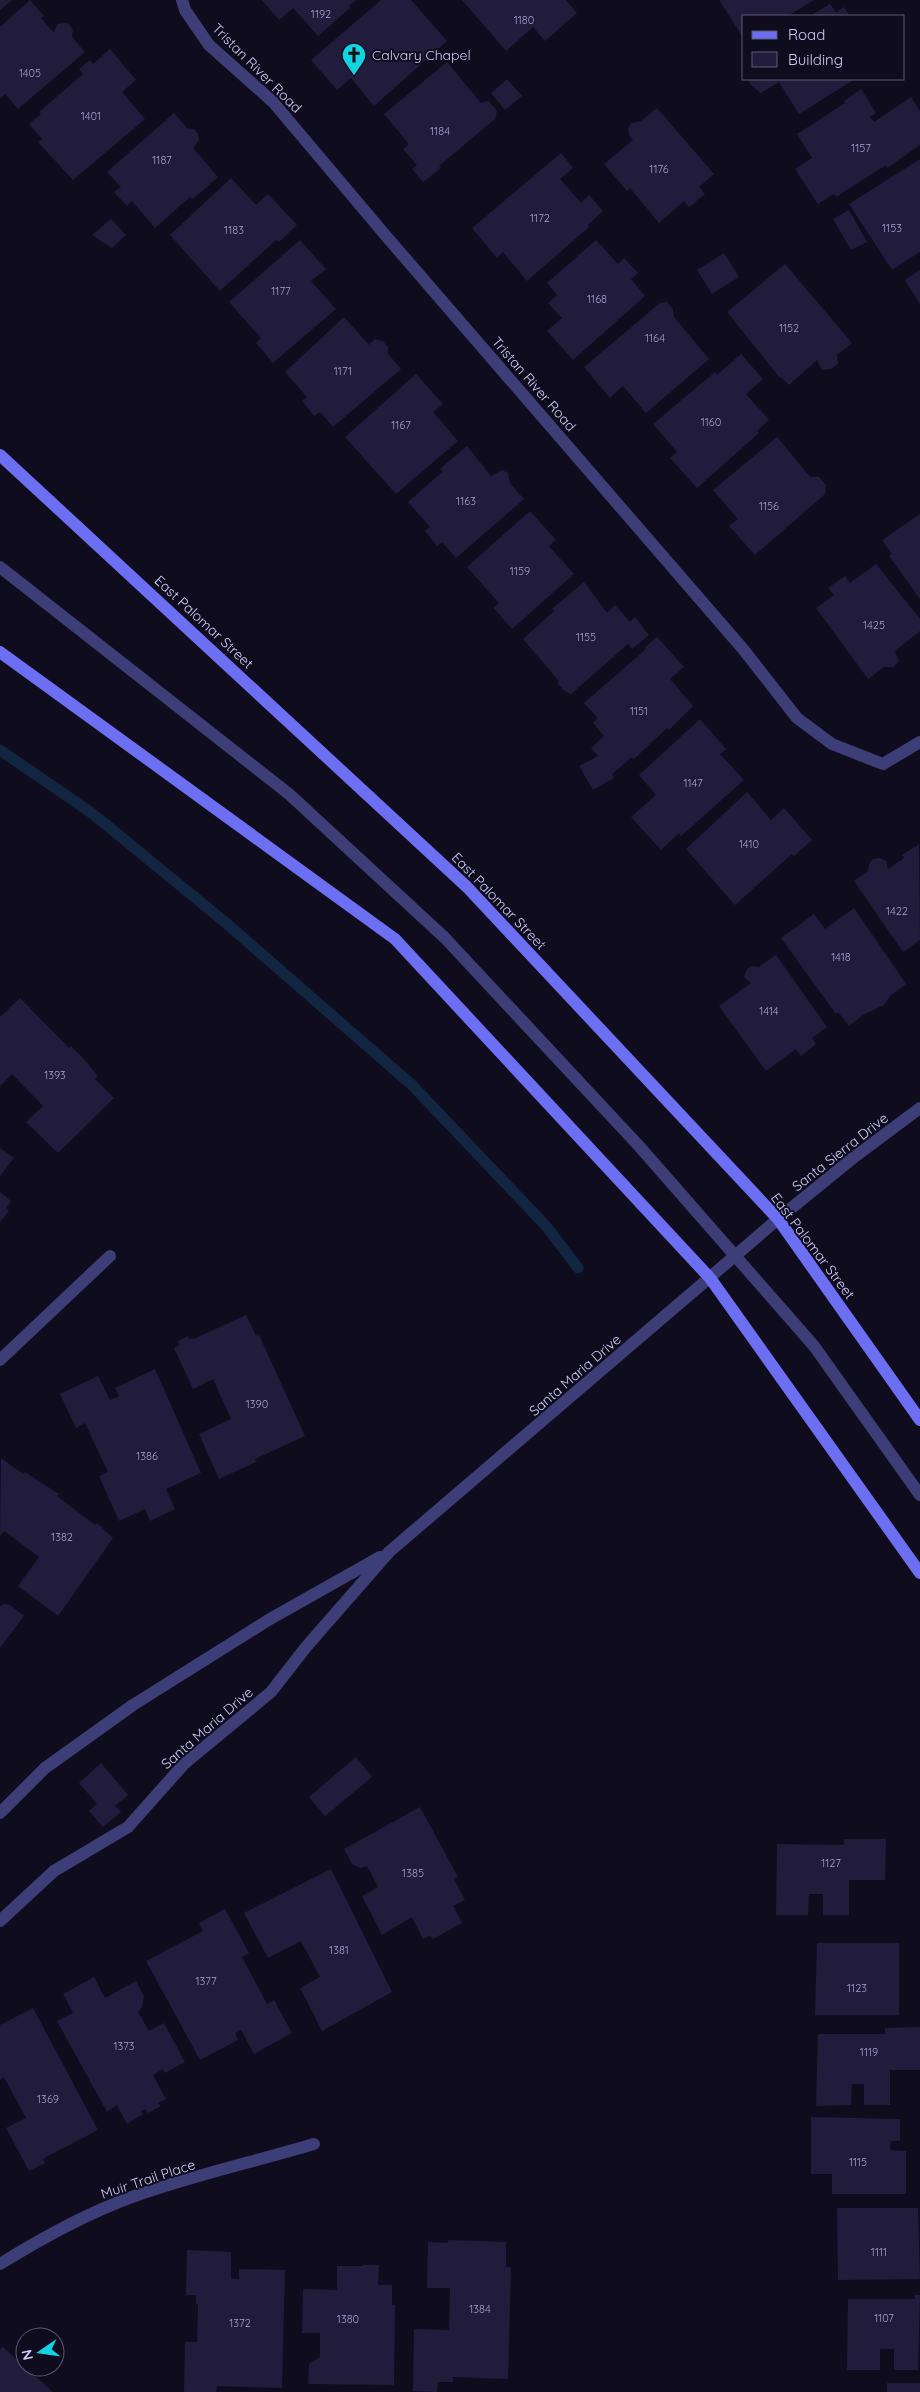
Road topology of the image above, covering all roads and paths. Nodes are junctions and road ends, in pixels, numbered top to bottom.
1 (182, 0) edge
2 (0, 454) edge
3 (0, 567) edge
4 (0, 652) edge
5 (920, 742) edge
6 (920, 1108) edge
7 (778, 1219) junction
8 (110, 1256) dead end
9 (735, 1256) junction
10 (710, 1278) junction
11 (0, 1360) edge
12 (920, 1420) edge
13 (920, 1495) edge
14 (389, 1552) junction
15 (920, 1574) edge
16 (0, 1813) edge
17 (0, 1921) edge
18 (314, 2144) dead end
19 (0, 2264) edge

1 - 5 street, Tristan River Road
2 - 7 main road, East Palomar Street
3 - 9 street
4 - 10 main road
6 - 7 street, Santa Sierra Drive
7 - 9 street, Santa Maria Drive
7 - 12 main road, East Palomar Street
8 - 11 street
9 - 10 street, Santa Maria Drive
9 - 13 street
10 - 14 street, Santa Maria Drive
10 - 15 main road
14 - 16 street, Santa Maria Drive
14 - 17 street, Santa Maria Drive
18 - 19 street, Muir Trail Place

